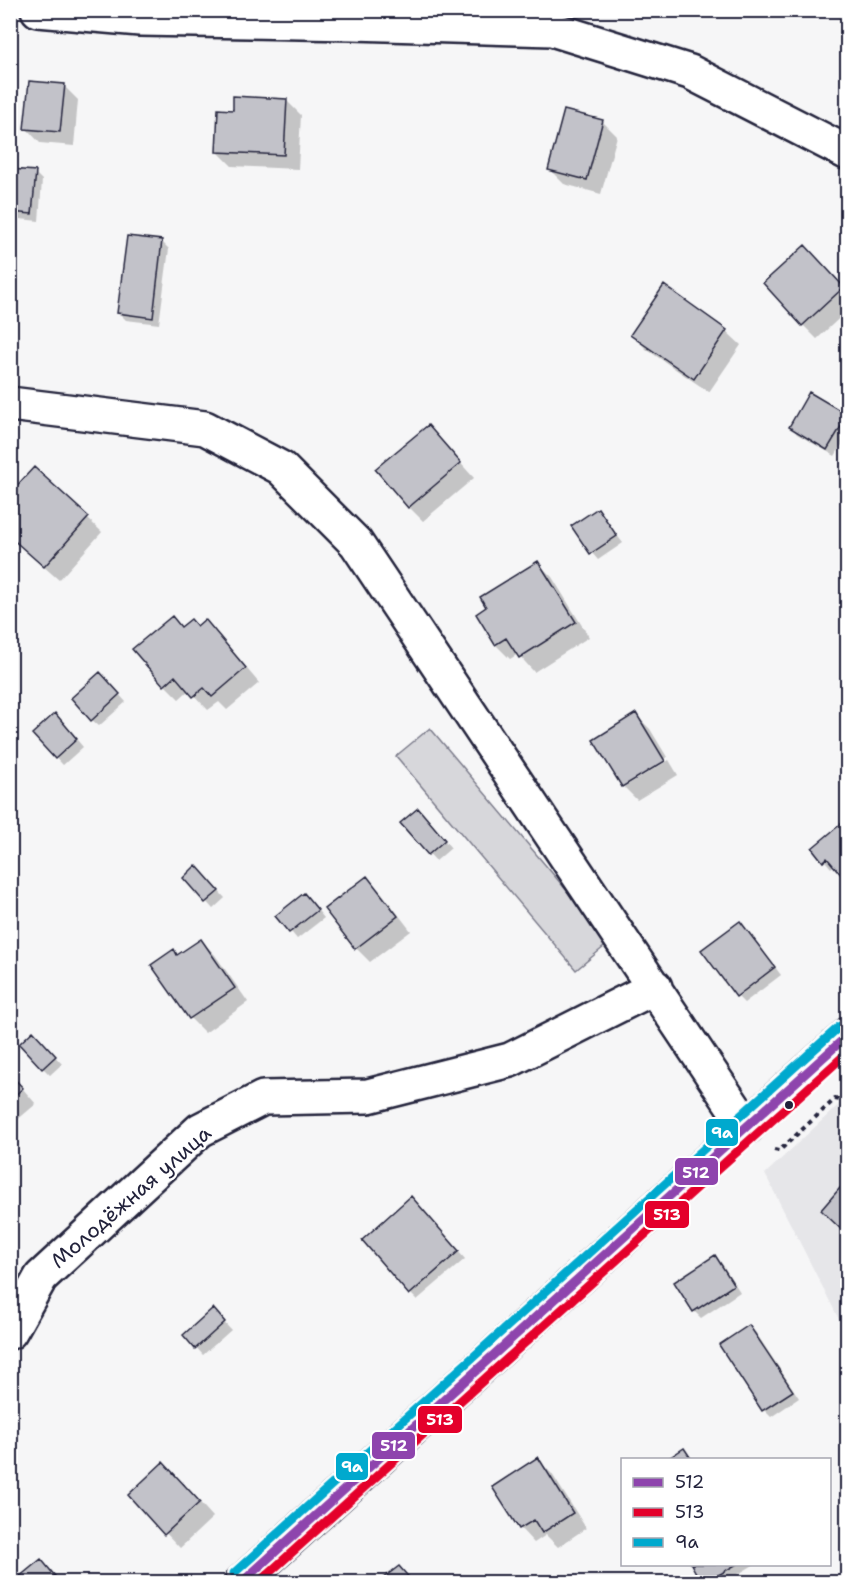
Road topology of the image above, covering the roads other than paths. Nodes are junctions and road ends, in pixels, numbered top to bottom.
1 (38, 10) edge
2 (848, 153) edge
3 (10, 405) edge
4 (655, 987) junction
5 (848, 1035) edge
6 (747, 1126) junction
7 (10, 1332) edge
8 (242, 1582) edge

1 - 2 street
3 - 4 street
4 - 6 street
4 - 7 street, Молодёжная улица
5 - 6 street
6 - 8 street

